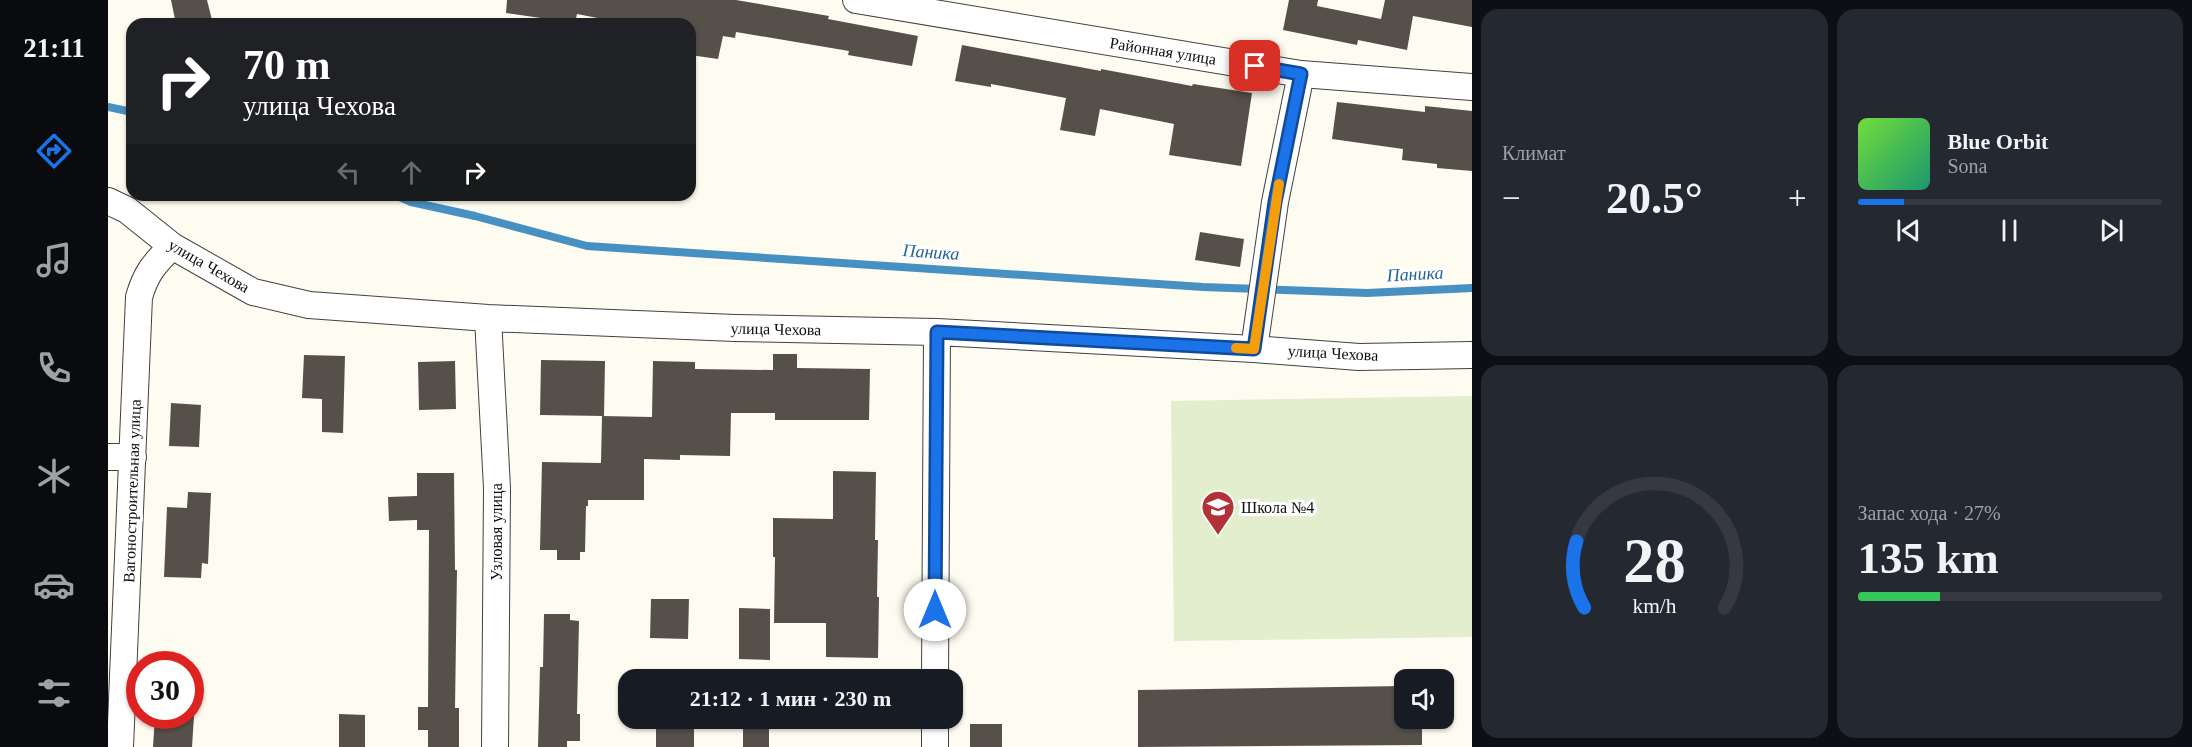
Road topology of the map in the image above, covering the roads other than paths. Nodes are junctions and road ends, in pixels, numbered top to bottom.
1 (856, 0) edge
2 (1301, 74) junction
3 (1472, 87) edge
4 (108, 201) edge
5 (172, 246) junction
6 (488, 318) junction
7 (937, 332) junction
8 (1254, 349) junction
9 (1472, 355) edge
10 (121, 457) edge
11 (935, 669) edge
12 (115, 704) edge
13 (935, 729) edge
14 (120, 747) edge
15 (495, 747) edge
16 (935, 747) edge

1 - 2 street, Районная улица
2 - 3 street, Районная улица
2 - 8 street
4 - 5 street, улица Чехова
5 - 6 street, улица Чехова
5 - 10 street, Вагоностроительная улица
6 - 7 street, улица Чехова
6 - 15 street, Узловая улица
7 - 8 street, улица Чехова
7 - 11 street
8 - 9 street, улица Чехова
10 - 12 street, Вагоностроительная улица
12 - 14 street, Вагоностроительная улица
13 - 16 street

